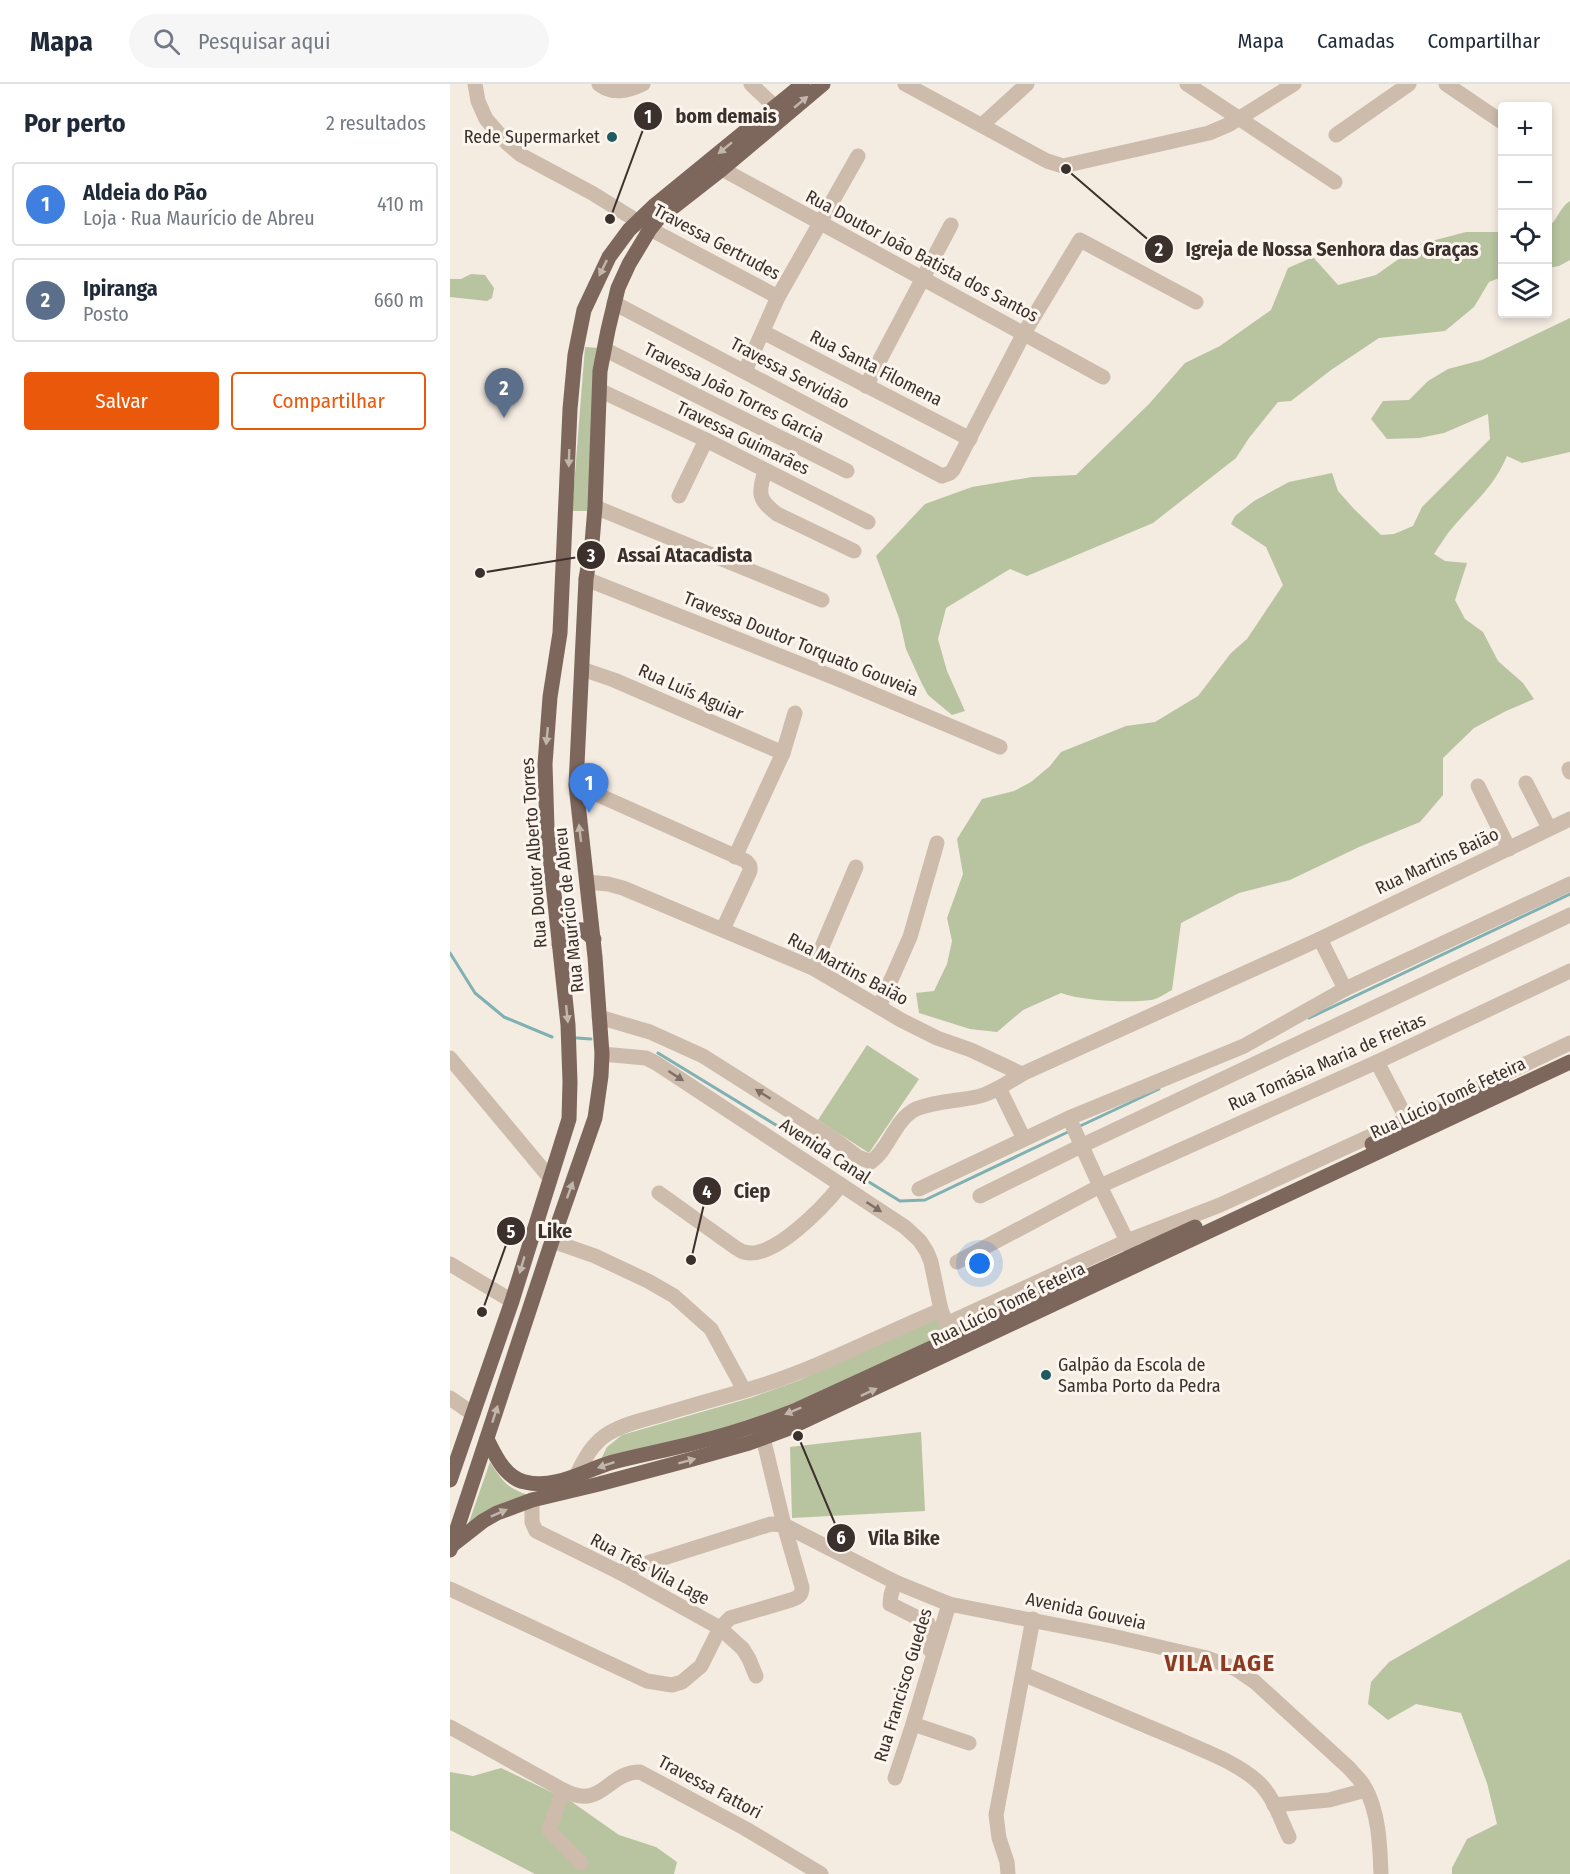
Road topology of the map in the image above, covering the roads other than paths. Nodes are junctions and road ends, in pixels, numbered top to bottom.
1 (475, 84) edge
2 (599, 84) edge
3 (643, 84) edge
4 (751, 84) edge
5 (802, 84) edge
6 (823, 84) edge
7 (905, 84) edge
8 (1027, 84) edge
9 (1187, 84) edge
10 (1294, 84) edge
11 (1409, 84) edge
12 (1446, 84) edge
13 (775, 107) junction
14 (1239, 119) junction
15 (1498, 119) edge
16 (982, 124) junction
17 (1336, 135) dead end
18 (858, 156) dead end
19 (722, 169) junction
20 (1335, 182) dead end
21 (819, 222) junction
22 (649, 223) junction
23 (951, 225) dead end
24 (924, 279) junction
25 (778, 297) junction
26 (1196, 302) dead end
27 (614, 303) junction
28 (763, 332) junction
29 (1024, 333) junction
30 (604, 349) junction
31 (745, 371) junction
32 (1103, 377) dead end
33 (866, 386) junction
34 (599, 390) junction
35 (970, 439) junction
36 (706, 440) junction
37 (765, 471) junction
38 (847, 471) dead end
39 (680, 496) dead end
40 (595, 507) junction
41 (868, 522) dead end
42 (854, 551) dead end
43 (586, 579) junction
44 (822, 600) dead end
45 (557, 649) junction
46 (582, 668) junction
47 (552, 678) junction
48 (795, 714) dead end
49 (1000, 747) dead end
50 (783, 753) junction
51 (1526, 783) dead end
52 (576, 785) junction
53 (1479, 786) dead end
54 (1570, 819) edge
55 (1549, 828) junction
56 (938, 843) dead end
57 (1509, 849) junction
58 (735, 857) junction
59 (856, 867) dead end
60 (587, 882) junction
61 (1570, 884) edge
62 (1570, 915) edge
63 (723, 929) junction
64 (594, 939) junction
65 (1320, 939) junction
66 (560, 944) junction
67 (813, 968) junction
68 (1570, 971) edge
69 (1345, 989) junction
70 (879, 1007) junction
71 (599, 1017) junction
72 (650, 1032) junction
73 (1570, 1043) edge
74 (1570, 1051) edge
75 (602, 1053) junction
76 (450, 1058) edge
77 (646, 1058) junction
78 (1377, 1062) junction
79 (1570, 1062) edge
80 (1022, 1074) junction
81 (999, 1088) junction
82 (1411, 1127) junction
83 (1076, 1133) junction
84 (1024, 1139) junction
85 (864, 1160) joint
86 (550, 1178) junction
87 (841, 1185) junction
88 (1100, 1186) junction
89 (920, 1189) dead end
90 (659, 1193) dead end
91 (980, 1196) dead end
92 (552, 1241) junction
93 (1133, 1254) junction
94 (957, 1262) dead end
95 (450, 1264) edge
96 (512, 1301) junction
97 (949, 1330) junction
98 (744, 1390) junction
99 (450, 1398) edge
100 (473, 1414) junction
101 (761, 1431) junction
102 (487, 1438) junction
103 (576, 1476) junction
104 (450, 1480) edge
105 (532, 1500) junction
106 (784, 1526) junction
107 (451, 1548) edge
108 (619, 1572) junction
109 (895, 1582) junction
110 (450, 1589) edge
111 (949, 1604) junction
112 (1033, 1619) junction
113 (720, 1628) junction
114 (933, 1660) junction
115 (1023, 1674) junction
116 (756, 1676) dead end
117 (913, 1724) junction
118 (450, 1727) edge
119 (969, 1743) dead end
120 (895, 1778) dead end
121 (563, 1790) junction
122 (1366, 1790) junction
123 (1274, 1805) junction
124 (1289, 1837) dead end
125 (581, 1863) dead end
126 (821, 1874) edge
127 (1008, 1874) edge
128 (1381, 1874) edge

1 - 22 street, Travessa Gertrudes
2 - 3 street
4 - 13 street
5 - 13 main road
19 -> 6 main road
7 - 16 street
8 - 16 street
9 - 14 street
10 - 14 street
11 - 17 street
12 - 15 street
13 -> 22 main road
14 - 16 street
14 - 20 street
18 - 21 street
19 - 21 street, Rua Doutor João Batista dos Santos
19 - 22 main road
21 - 24 street, Rua Doutor João Batista dos Santos
21 - 25 street
22 - 25 street, Travessa Gertrudes
22 - 27 main road, Rua Maurício de Abreu
22 -> 45 main road, Rua Doutor Alberto Torres
23 - 24 street
24 - 29 street, Rua Doutor João Batista dos Santos
24 - 33 street
25 - 28 street
26 - 29 street
27 - 30 main road, Rua Maurício de Abreu
27 - 31 street, Travessa Servidão
28 - 31 street
28 - 33 street, Rua Santa Filomena
29 - 32 street, Rua Doutor João Batista dos Santos
29 - 35 street
30 - 34 main road, Rua Maurício de Abreu
30 - 38 street, Travessa João Torres Garcia
31 - 35 street, Travessa Servidão
33 - 35 street, Rua Santa Filomena
34 - 36 street, Travessa Guimarães
34 - 40 main road, Rua Maurício de Abreu
36 - 37 street, Travessa Guimarães
36 - 39 street
37 - 41 street, Travessa Guimarães
37 - 42 street
40 - 43 main road, Rua Maurício de Abreu
40 - 44 street
43 - 46 main road, Rua Maurício de Abreu
43 - 49 street, Travessa Doutor Torquato Gouveia
45 - 46 main road
45 - 47 main road, Rua Doutor Alberto Torres
46 - 47 main road
46 - 50 street, Rua Luís Aguiar
46 - 52 main road, Rua Maurício de Abreu
47 -> 66 main road, Rua Doutor Alberto Torres
48 - 50 street
50 - 58 street
51 - 55 street
52 - 58 street
60 -> 52 main road, Rua Maurício de Abreu
53 - 57 street
54 - 55 street, Rua Martins Baião
55 - 57 street, Rua Martins Baião
56 - 70 street
57 - 65 street, Rua Martins Baião
58 - 63 street
59 - 67 street
60 - 63 street, Rua Martins Baião
60 - 64 main road, Rua Maurício de Abreu
61 - 69 street
62 - 83 street
63 - 67 street, Rua Martins Baião
64 - 66 main road
64 - 71 main road, Rua Maurício de Abreu
65 - 69 street
65 - 80 street, Rua Martins Baião
66 -> 86 main road, Rua Doutor Alberto Torres
67 - 70 street, Rua Martins Baião
68 - 78 street, Rua Tomásia Maria de Freitas
69 - 83 street
70 - 80 street, Rua Martins Baião
71 - 72 street, Avenida Canal
71 - 75 main road, Rua Maurício de Abreu
72 - 77 street
85 -> 72 street, Avenida Canal
73 - 82 street
74 - 82 main road, Rua Lúcio Tomé Feteira
75 - 77 street, Avenida Canal
92 -> 75 main road, Rua Maurício de Abreu
76 - 86 street
77 -> 87 street, Avenida Canal
78 - 82 street
78 - 88 street, Rua Tomásia Maria de Freitas
79 - 82 main road, Rua Lúcio Tomé Feteira
80 - 81 street, Rua Martins Baião
81 - 84 street
81 - 85 street, Rua Martins Baião
82 - 93 main road, Rua Lúcio Tomé Feteira
83 - 84 street
83 - 88 street
83 - 91 street
84 - 89 street
86 -> 96 main road, Rua Doutor Alberto Torres
87 - 90 street
87 -> 97 street, Avenida Canal
88 - 93 street
88 - 94 street, Rua Tomásia Maria de Freitas
92 - 98 street
102 -> 92 main road, Rua Maurício de Abreu
93 - 97 main road, Rua Lúcio Tomé Feteira
95 - 96 street
96 - 100 main road, Rua Doutor Alberto Torres
97 - 98 street
97 - 101 main road, Rua Lúcio Tomé Feteira
98 - 103 street
99 - 100 street
100 - 104 main road, Rua Doutor Alberto Torres
101 -> 103 main road, Rua Lúcio Tomé Feteira
105 -> 101 main road, Rua Lúcio Tomé Feteira
101 - 106 street
102 - 103 main road, Rua Lúcio Tomé Feteira
102 - 107 main road, Rua Maurício de Abreu
107 -> 105 main road, Rua Lúcio Tomé Feteira
105 - 108 street, Rua Três Vila Lage
106 - 108 street
106 - 109 street, Avenida Gouveia
106 - 113 street
108 - 113 street, Rua Três Vila Lage
109 - 111 street, Avenida Gouveia
109 - 114 street
110 - 113 street
111 - 112 street, Avenida Gouveia
111 - 114 street, Rua Francisco Guedes
112 - 115 street
112 - 122 street, Avenida Gouveia
113 - 116 street, Rua Três Vila Lage
114 - 117 street, Rua Francisco Guedes
115 - 123 street
115 - 127 street
117 - 119 street
117 - 120 street, Rua Francisco Guedes
118 - 121 street, Travessa Fattori
121 - 125 street
121 - 126 street, Travessa Fattori
122 - 123 street
122 - 128 street, Avenida Gouveia
123 - 124 street

